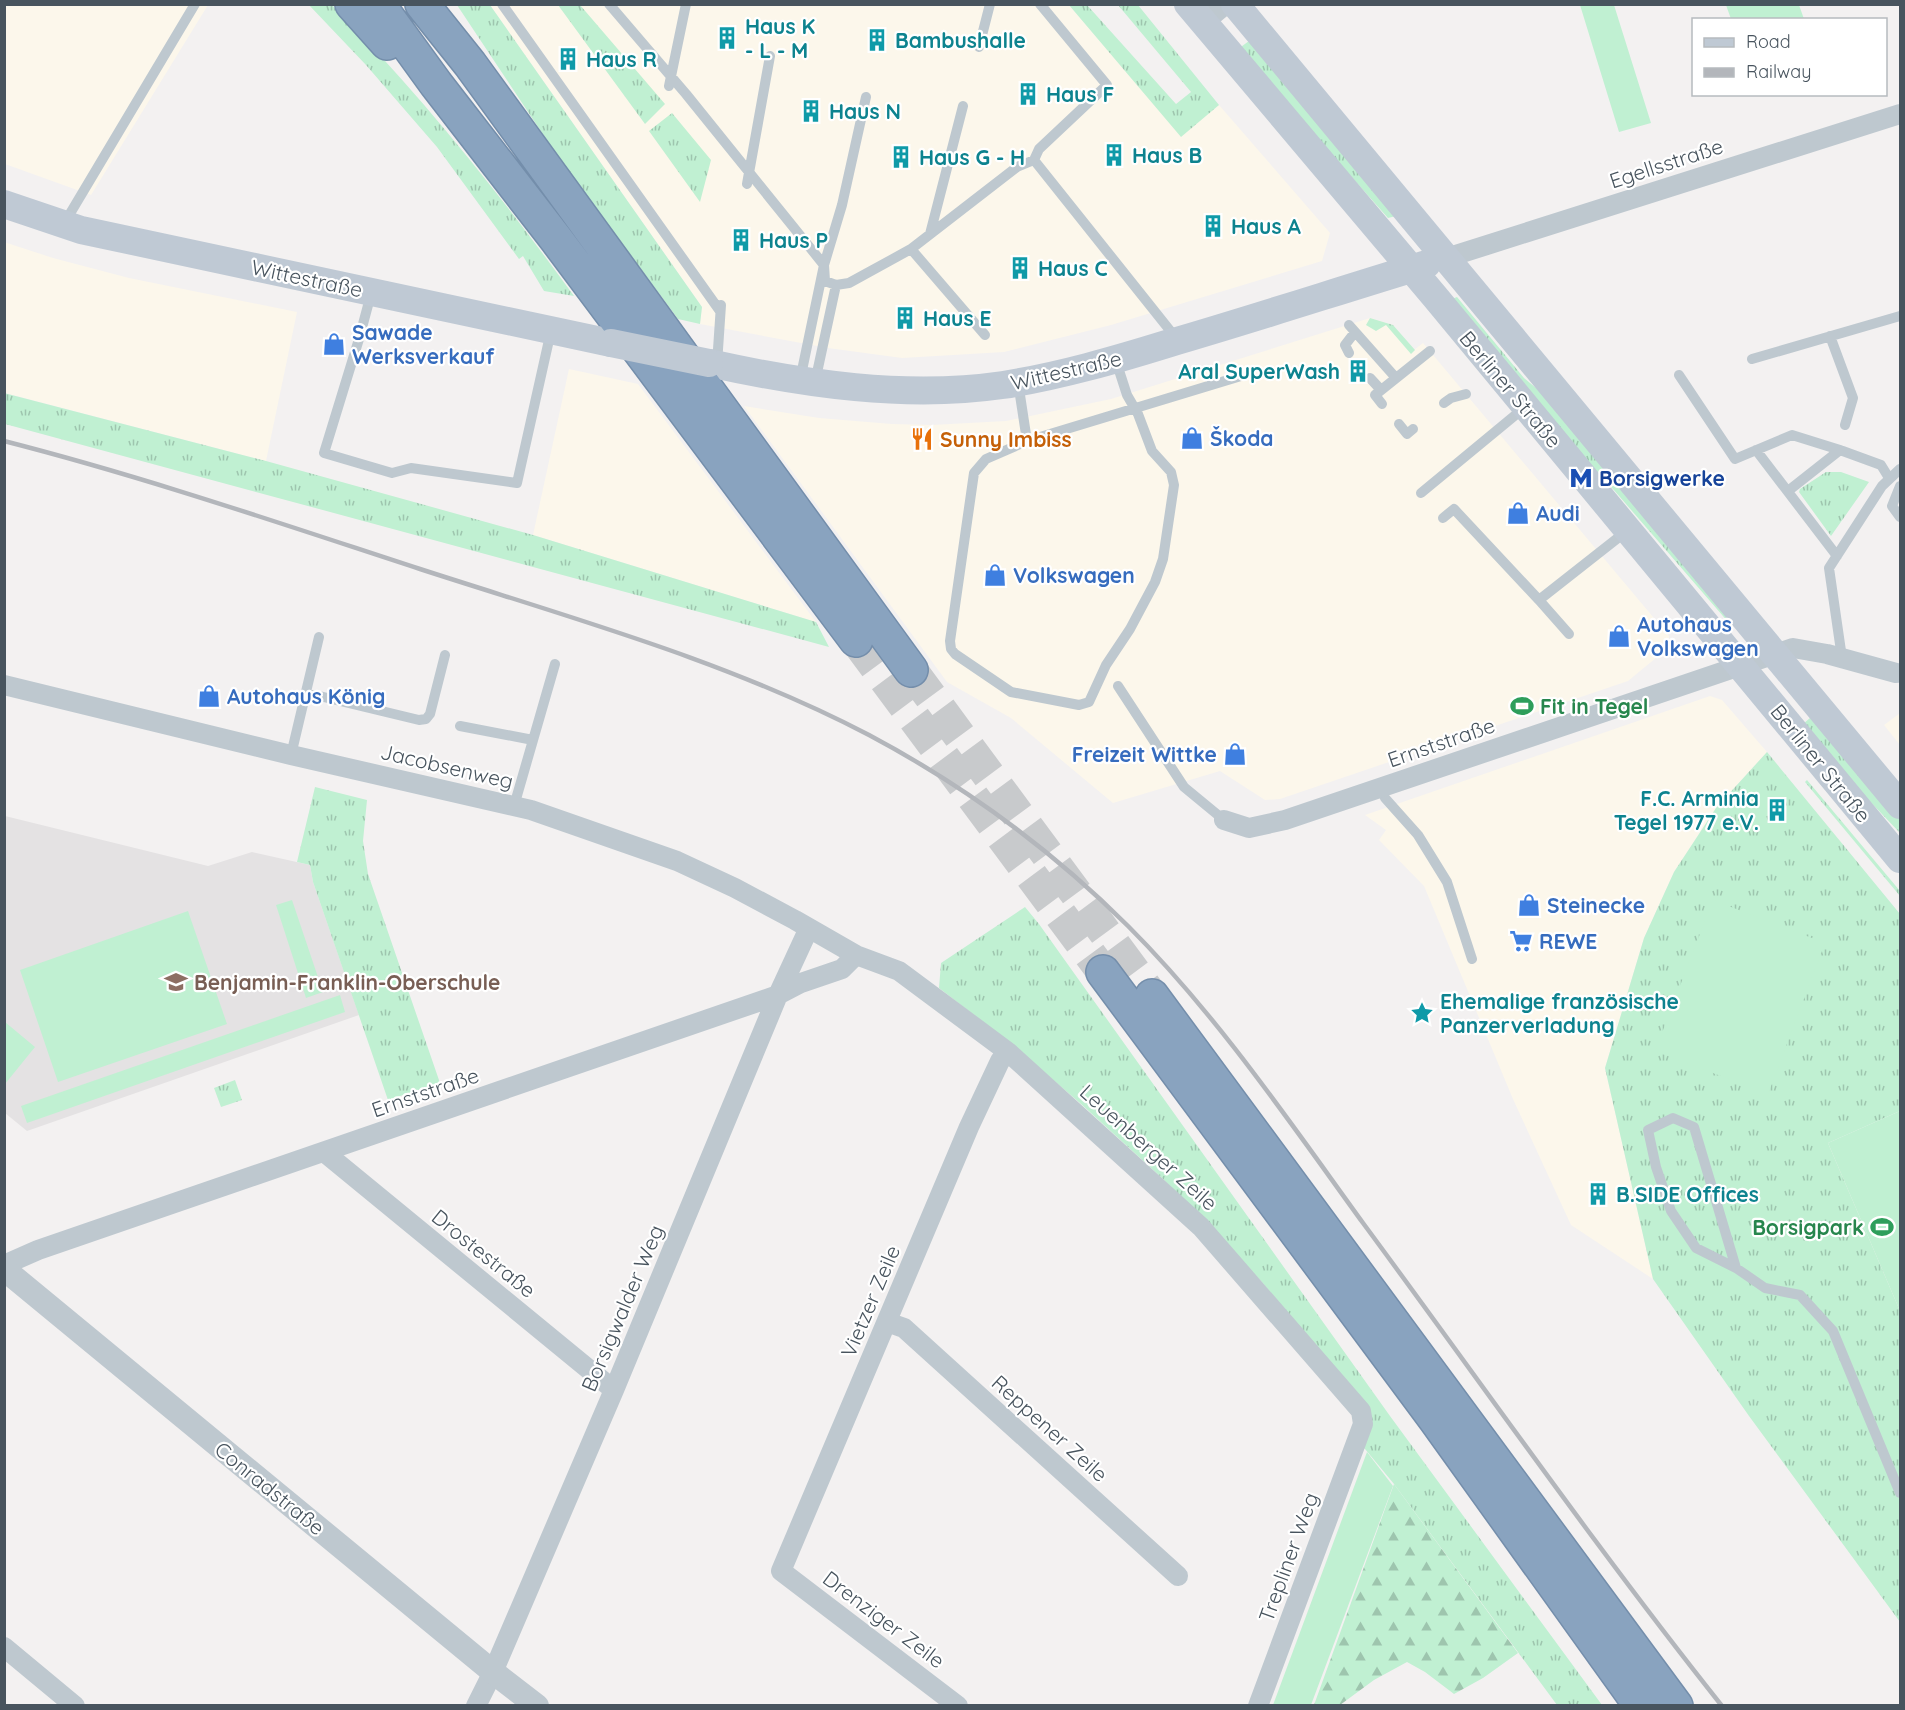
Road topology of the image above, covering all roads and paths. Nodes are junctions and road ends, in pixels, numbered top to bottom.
1 (195, 4) edge
2 (351, 4) edge
3 (378, 4) edge
4 (422, 4) edge
5 (447, 4) edge
6 (502, 4) edge
7 (609, 4) edge
8 (686, 4) edge
9 (990, 4) edge
10 (1040, 4) edge
11 (1226, 4) edge
12 (1235, 4) edge
13 (1195, 14) edge
14 (979, 47) dead end
15 (770, 56) dead end
16 (470, 64) junction
17 (670, 80) junction
18 (436, 84) junction
19 (866, 97) dead end
20 (963, 106) dead end
21 (1900, 114) edge
22 (1034, 160) junction
23 (748, 178) junction
24 (4, 204) edge
25 (63, 224) junction
26 (930, 234) junction
27 (911, 249) junction
28 (1446, 258) junction
29 (824, 265) junction
30 (1411, 269) junction
31 (836, 285) junction
32 (371, 292) junction
33 (1900, 316) edge
34 (551, 330) junction
35 (985, 335) dead end
36 (1830, 336) junction
37 (1179, 341) junction
38 (1430, 351) dead end
39 (1349, 353) dead end
40 (1752, 358) dead end
41 (1115, 359) junction
42 (713, 364) junction
43 (1679, 375) dead end
44 (1241, 376) dead end
45 (1370, 378) dead end
46 (808, 382) junction
47 (1018, 382) junction
48 (1396, 382) junction
49 (1442, 388) dead end
50 (1466, 394) dead end
51 (1382, 404) dead end
52 (1526, 406) junction
53 (1136, 410) junction
54 (1399, 424) dead end
55 (1845, 425) dead end
56 (1413, 429) dead end
57 (1027, 441) junction
58 (1756, 450) junction
59 (1840, 450) junction
60 (1900, 469) edge
61 (1889, 478) junction
62 (1900, 486) edge
63 (1788, 491) junction
64 (1421, 493) dead end
65 (1900, 517) edge
66 (1443, 518) dead end
67 (1628, 529) junction
68 (1838, 556) junction
69 (1539, 600) junction
70 (1569, 634) dead end
71 (319, 637) dead end
72 (856, 640) tunnel mouth
73 (445, 655) dead end
74 (1777, 655) junction
75 (1842, 658) junction
76 (555, 664) dead end
77 (1741, 667) junction
78 (911, 670) tunnel mouth
79 (1898, 674) edge
80 (4, 685) edge
81 (1118, 686) dead end
82 (307, 693) junction
83 (460, 726) dead end
84 (533, 740) junction
85 (291, 755) junction
86 (1381, 788) junction
87 (1900, 805) edge
88 (514, 806) junction
89 (1224, 820) joint
90 (1900, 859) edge
91 (809, 928) junction
92 (856, 955) junction
93 (1472, 959) dead end
94 (1103, 972) tunnel mouth
95 (778, 995) junction
96 (1152, 996) tunnel mouth
97 (1008, 1052) junction
98 (324, 1152) junction
99 (4, 1264) edge
100 (1736, 1268) junction
101 (4, 1269) edge
102 (887, 1322) junction
103 (614, 1390) junction
104 (1363, 1425) joint
105 (1900, 1493) edge
106 (781, 1571) joint
107 (1178, 1576) dead end
108 (4, 1647) edge
109 (493, 1672) junction
110 (75, 1706) edge
111 (476, 1706) edge
112 (537, 1706) edge
113 (958, 1706) edge
114 (1258, 1706) edge
115 (1641, 1706) edge
116 (1676, 1706) edge

1 - 25 lane
2 - 18 highway
3 - 18 highway
4 - 16 highway
5 - 16 highway
6 - 42 lane
7 - 17 lane
8 - 17 lane
9 - 14 lane
10 - 22 lane
11 - 13 street
12 - 28 main road, Berliner Straße
13 - 30 main road, Berliner Straße
15 - 23 lane
16 - 78 highway
17 - 23 lane
18 - 72 highway
19 - 29 lane
20 - 26 lane
21 - 28 street, Egellsstraße
22 - 26 lane
22 - 37 lane
23 - 29 lane
24 - 25 main road, Wittestraße
25 - 32 main road, Wittestraße
26 - 27 lane
27 - 31 lane
27 - 35 lane
28 - 30 main road, Wittestraße
28 - 74 main road, Berliner Straße
29 - 31 lane
29 - 46 lane
30 - 37 main road, Wittestraße
30 - 52 main road, Berliner Straße
31 - 46 lane
32 - 34 main road, Wittestraße
32 - 34 lane
33 - 36 lane
34 - 42 main road, Wittestraße, bridge
36 - 40 lane
36 - 55 lane
37 - 41 main road, Wittestraße
38 - 48 lane
39 - 48 lane
41 - 47 main road, Wittestraße
41 - 53 lane
42 - 46 main road, Wittestraße
43 - 58 lane
44 - 53 lane
45 - 48 lane
46 - 47 main road, Wittestraße
47 - 57 lane
48 - 51 lane
49 - 50 lane
52 - 64 lane
52 - 67 main road, Berliner Straße
53 - 57 lane
53 - 57 lane
54 - 56 lane
58 - 59 lane
58 - 63 lane
59 - 61 lane
59 - 63 lane
60 - 61 lane
61 - 68 lane
62 - 65 lane
63 - 68 lane
66 - 69 lane
67 - 69 lane
67 - 77 main road, Berliner Straße
68 - 75 lane
69 - 70 lane
71 - 82 lane
73 - 82 lane
74 - 75 street, Ernststraße
74 - 77 street, Ernststraße
74 - 87 main road, Berliner Straße
75 - 79 street, Ernststraße
76 - 84 lane
77 - 86 street, Ernststraße
77 - 90 main road, Berliner Straße
80 - 85 street, Jacobsenweg
81 - 89 lane
82 - 85 lane
83 - 84 lane
84 - 88 lane
85 - 88 street, Jacobsenweg
86 - 89 street, Ernststraße
86 - 93 lane
88 - 91 street, Jacobsenweg
91 - 92 street, Jacobsenweg
91 - 95 street, Borsigwalder Weg
92 - 95 street, Ernststraße
92 - 97 street, Leuenberger Zeile
94 - 115 highway
95 - 98 street, Ernststraße
95 - 103 street, Borsigwalder Weg
96 - 116 highway
97 - 102 street, Vietzer Zeile
97 - 104 street, Leuenberger Zeile
98 - 99 street, Ernststraße
98 - 103 street, Drostestraße
100 - 100 lane
100 - 105 lane
101 - 109 street, Conradstraße
102 - 106 street, Vietzer Zeile
102 - 107 street, Reppener Zeile
103 - 109 street, Borsigwalder Weg
104 - 114 street, Trepliner Weg
106 - 113 street, Drenziger Zeile
108 - 110 street
109 - 111 street, Borsigwalder Weg
109 - 112 street, Conradstraße

